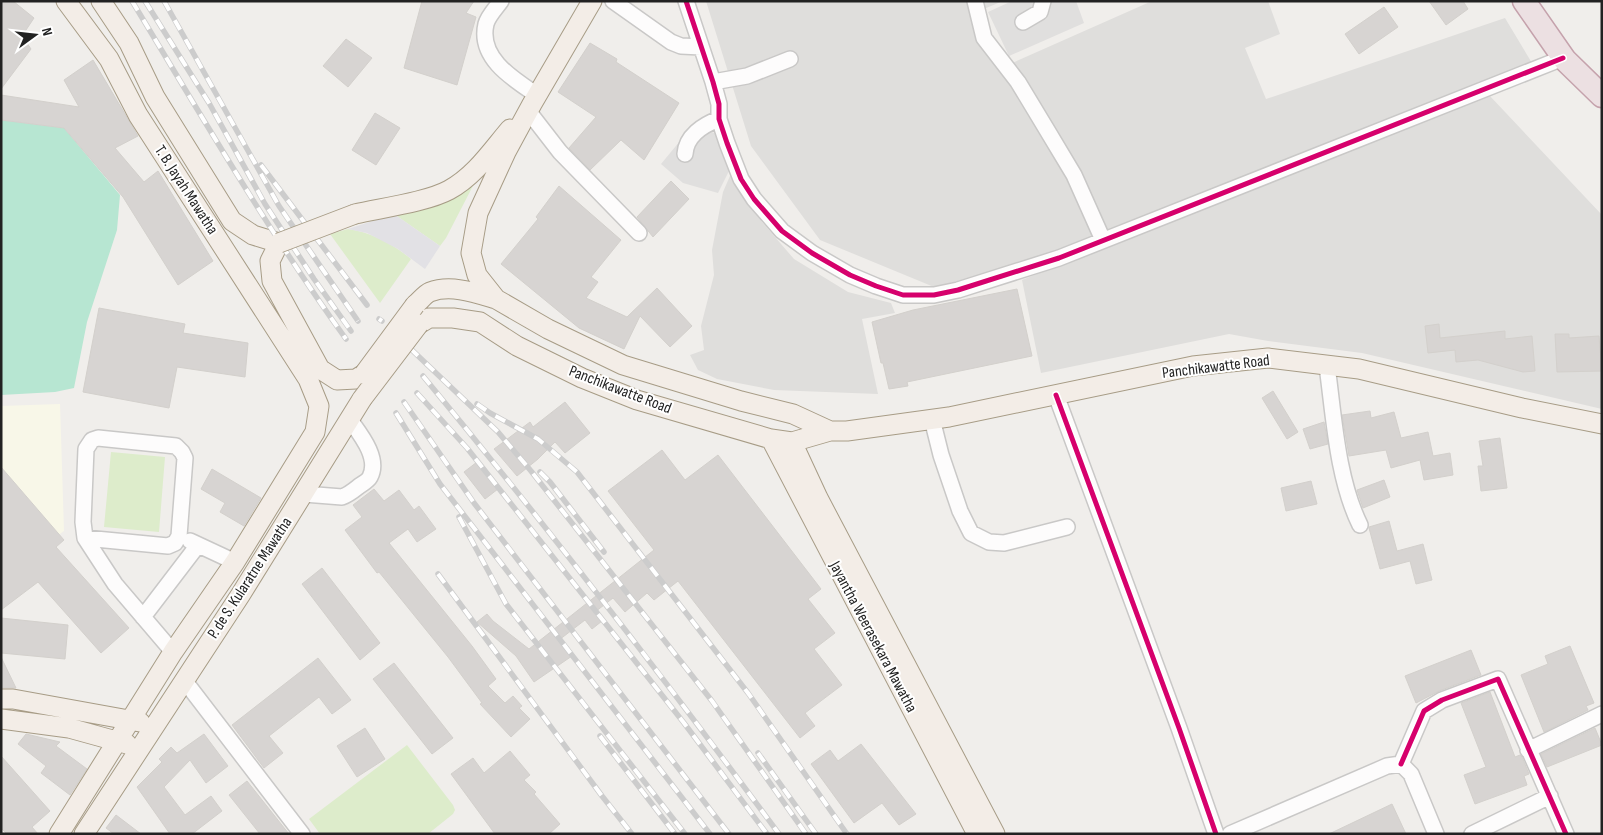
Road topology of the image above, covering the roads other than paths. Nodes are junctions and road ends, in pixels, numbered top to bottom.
1 (90, 1) edge
2 (101, 1) edge
3 (501, 1) edge
4 (592, 1) edge
5 (613, 1) edge
6 (686, 1) edge
7 (975, 1) edge
8 (1043, 1) edge
9 (1524, 1) edge
10 (70, 7) edge
11 (1023, 22) dead end
12 (701, 47) junction
13 (1563, 58) junction
14 (790, 59) dead end
15 (713, 82) junction
16 (1602, 96) edge
17 (532, 104) junction
18 (719, 119) junction
19 (684, 154) dead end
20 (640, 232) dead end
21 (1103, 240) junction
22 (279, 244) junction
23 (496, 299) junction
24 (419, 324) joint
25 (1327, 366) junction
26 (314, 374) junction
27 (1056, 395) junction
28 (932, 419) junction
29 (350, 420) junction
30 (1602, 424) edge
31 (830, 431) junction
32 (771, 439) junction
33 (792, 442) junction
34 (304, 494) junction
35 (1360, 525) dead end
36 (1067, 527) dead end
37 (179, 536) junction
38 (85, 538) junction
39 (198, 545) junction
40 (235, 562) junction
41 (143, 617) junction
42 (173, 652) junction
43 (184, 680) junction
44 (1, 699) edge
45 (1602, 714) edge
46 (1, 719) edge
47 (131, 719) junction
48 (155, 726) junction
49 (116, 741) junction
50 (140, 748) junction
51 (1528, 750) junction
52 (1402, 764) junction
53 (1550, 796) junction
54 (59, 834) edge
55 (84, 834) edge
56 (302, 834) edge
57 (977, 834) edge
58 (995, 834) edge
59 (1216, 834) edge
60 (1230, 834) edge
61 (1436, 834) edge
62 (1472, 834) edge
63 (1566, 834) edge

1 - 10 main road
2 - 22 main road, T. B. Jayah Mawatha
3 - 17 street
4 - 17 main road
5 - 12 street
6 - 12 street
7 - 21 street
8 - 11 street
9 - 13 highway
10 - 26 main road, T. B. Jayah Mawatha
12 - 15 street
13 - 16 highway
13 - 21 street
14 - 15 street
15 - 18 street
17 - 20 street
17 - 22 main road, bridge
17 - 23 main road, Panchikawatte Road
18 - 19 street
18 - 21 street
22 - 26 main road
23 - 26 main road, Panchikawatte Road, bridge
23 - 31 main road, Panchikawatte Road
24 - 29 main road, P. de S. Kularatne Mawatha, bridge
24 - 32 main road, Panchikawatte Road
25 - 27 main road, Panchikawatte Road
25 - 30 main road, Panchikawatte Road
25 - 35 street
26 - 40 main road, P. de S. Kularatne Mawatha
27 - 28 main road, Panchikawatte Road
27 - 59 street
28 - 31 main road, Panchikawatte Road
28 - 36 street
29 - 34 main road, P. de S. Kularatne Mawatha
29 - 34 street
31 - 33 main road, Panchikawatte Road
32 - 33 main road, Panchikawatte Road
32 - 57 main road, Jayantha Weerasekara Mawatha
33 - 58 main road, Jayantha Weerasekara Mawatha
34 - 43 main road, P. de S. Kularatne Mawatha
37 - 38 street
37 - 38 street
37 - 39 street
38 - 41 street
39 - 40 street
39 - 41 street
40 - 42 main road, P. de S. Kularatne Mawatha
41 - 42 street
42 - 47 main road, P. de S. Kularatne Mawatha
43 - 48 main road, P. de S. Kularatne Mawatha
43 - 56 street
44 - 47 main road
45 - 51 street
46 - 49 main road
47 - 48 main road
47 - 49 main road, P. de S. Kularatne Mawatha
48 - 50 main road, P. de S. Kularatne Mawatha
49 - 50 main road
49 - 54 main road, P. de S. Kularatne Mawatha
50 - 55 main road, P. de S. Kularatne Mawatha
51 - 52 street
51 - 53 street
52 - 60 street
52 - 61 street
53 - 62 street
53 - 63 street

